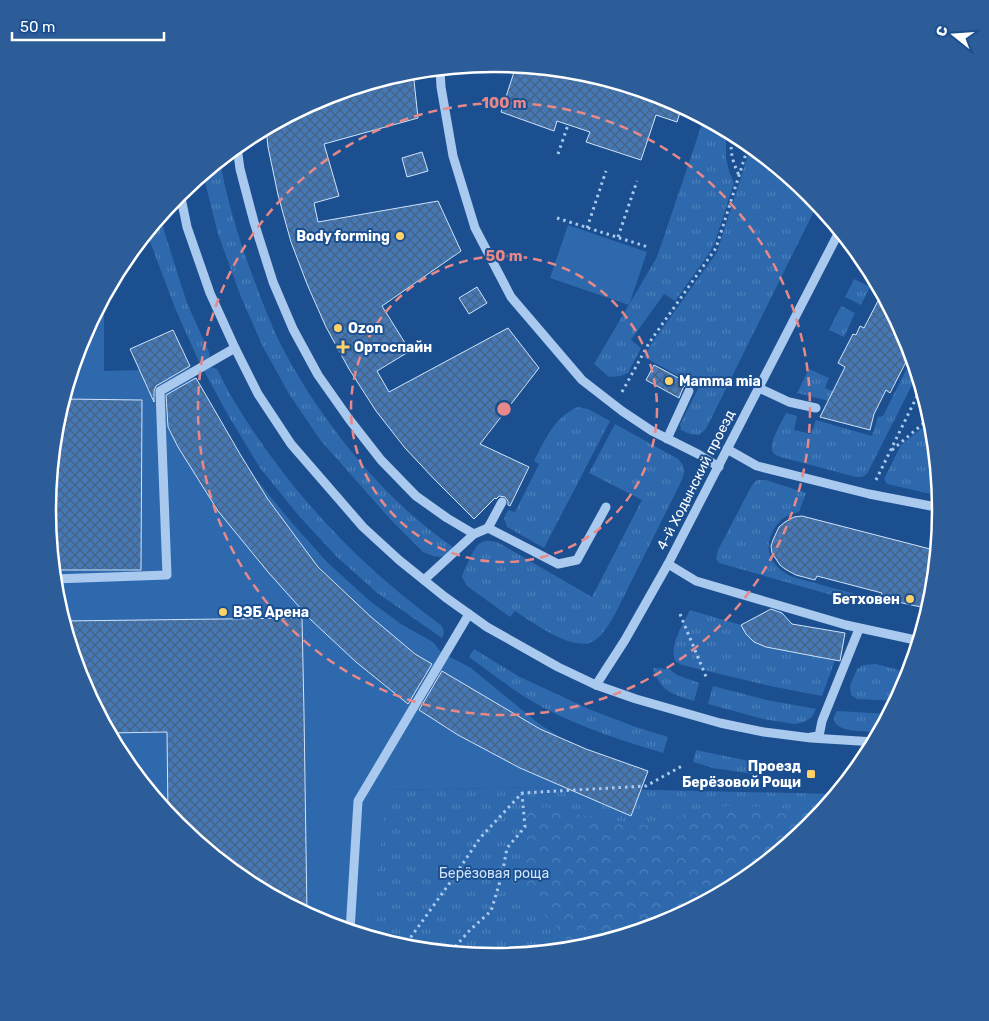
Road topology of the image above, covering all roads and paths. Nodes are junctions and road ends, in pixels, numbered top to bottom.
1 (440, 76) edge
2 (568, 125) dead end
3 (732, 142) edge
4 (746, 152) edge
5 (558, 154) dead end
6 (238, 155) edge
7 (606, 171) dead end
8 (739, 176) junction
9 (637, 181) dead end
10 (182, 204) edge
11 (557, 218) dead end
12 (587, 228) junction
13 (618, 237) junction
14 (836, 237) edge
15 (648, 247) dead end
16 (235, 348) junction
17 (759, 388) junction
18 (689, 391) dead end
19 (917, 396) edge
20 (615, 406) junction
21 (816, 408) dead end
22 (924, 423) edge
23 (666, 439) junction
24 (727, 449) junction
25 (890, 452) junction
26 (719, 467) junction
27 (874, 485) dead end
28 (502, 502) dead end
29 (933, 506) edge
30 (606, 508) dead end
31 (488, 528) junction
32 (474, 534) junction
33 (668, 564) junction
34 (62, 579) edge
35 (424, 580) junction
36 (469, 614) junction
37 (680, 614) dead end
38 (859, 629) junction
39 (913, 640) edge
40 (707, 679) dead end
41 (596, 685) junction
42 (806, 737) junction
43 (867, 741) edge
44 (682, 766) dead end
45 (522, 793) junction
46 (351, 924) edge
47 (409, 940) edge
48 (456, 947) edge

1 - 20 street
2 - 5 path
3 - 8 path
4 - 8 path
6 - 32 street
7 - 12 path
8 - 20 path
9 - 13 path
10 - 16 street
11 - 12 path
12 - 13 path
13 - 15 path
14 - 17 street, 4-й Ходынский проезд
16 - 34 street
16 - 35 street
17 - 21 street
17 - 24 street, 4-й Ходынский проезд
18 - 23 street
19 - 25 path
20 - 23 street
22 - 25 path
23 - 26 street
24 - 26 street, 4-й Ходынский проезд
24 - 29 street
25 - 27 path
26 - 33 street, 4-й Ходынский проезд
28 - 31 street
30 - 31 street
31 - 32 street
32 - 35 street
33 - 38 street
33 - 41 street, 4-й Ходынский проезд
35 - 36 street
36 - 41 street
36 - 46 street
37 - 40 path
38 - 39 street
38 - 42 street
41 - 42 street
42 - 43 street
44 - 45 path
45 - 47 path
45 - 48 path

